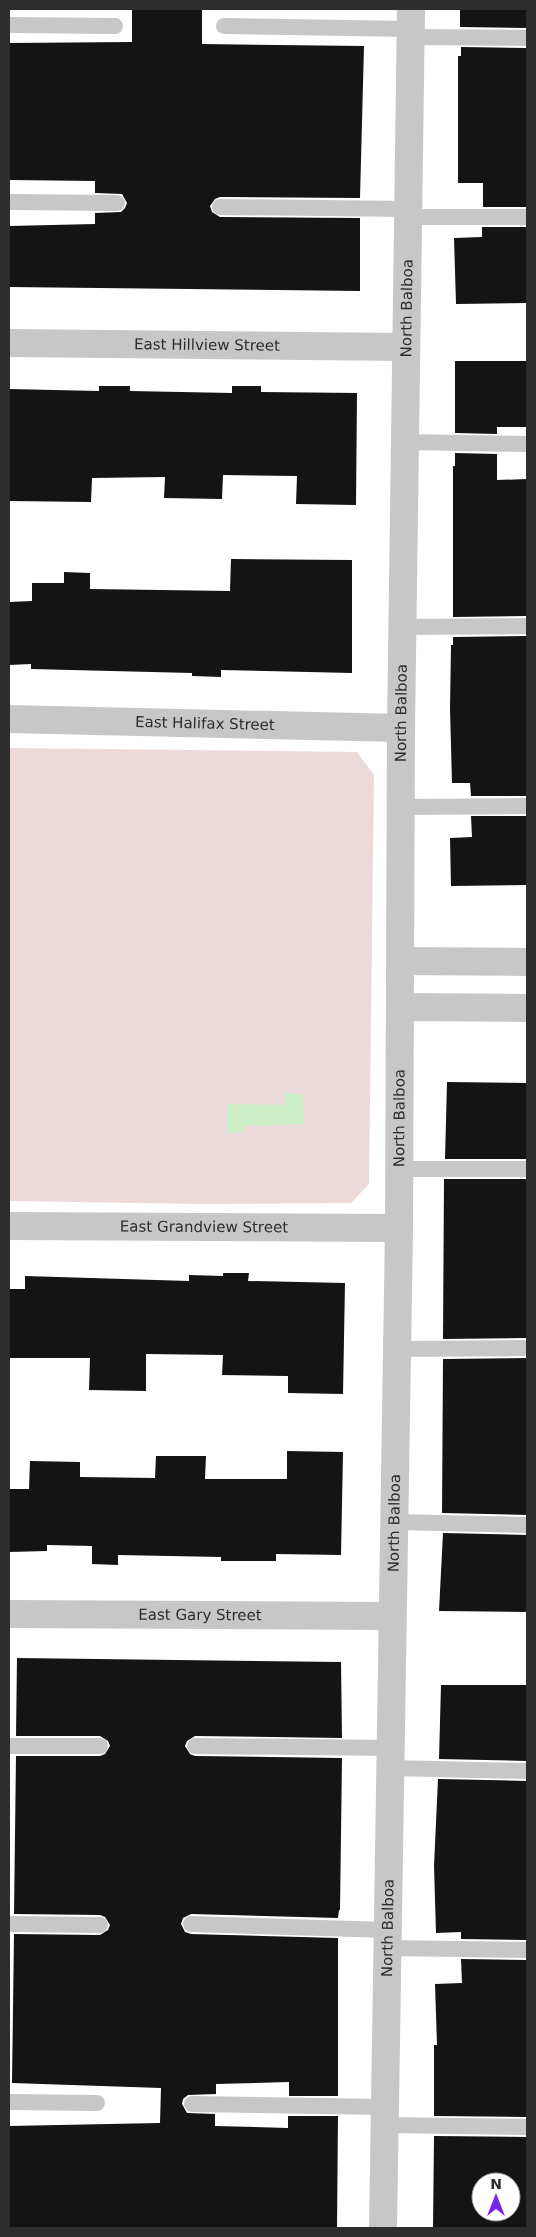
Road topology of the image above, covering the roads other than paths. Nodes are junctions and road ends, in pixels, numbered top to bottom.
1 (9, 25) edge
2 (411, 25) edge
3 (115, 26) dead end
4 (224, 26) dead end
5 (527, 38) edge
6 (9, 202) edge
7 (117, 203) dead end
8 (220, 207) dead end
9 (408, 213) junction
10 (527, 218) edge
11 (9, 343) edge
12 (405, 348) junction
13 (404, 442) junction
14 (527, 444) edge
15 (402, 626) junction
16 (527, 626) edge
17 (9, 719) edge
18 (401, 728) junction
19 (527, 806) edge
20 (400, 807) junction
21 (400, 961) junction
22 (527, 962) edge
23 (400, 1007) junction
24 (527, 1008) edge
25 (400, 1169) junction
26 (527, 1169) edge
27 (9, 1226) edge
28 (399, 1228) junction
29 (527, 1348) edge
30 (397, 1349) junction
31 (394, 1522) junction
32 (527, 1525) edge
33 (9, 1614) edge
34 (392, 1616) junction
35 (9, 1746) edge
36 (100, 1746) dead end
37 (195, 1746) dead end
38 (390, 1758) junction
39 (527, 1771) edge
40 (9, 1924) edge
41 (191, 1924) dead end
42 (100, 1925) dead end
43 (387, 1939) junction
44 (527, 1950) edge
45 (9, 2102) edge
46 (97, 2103) dead end
47 (192, 2104) dead end
48 (385, 2116) junction
49 (527, 2127) edge
50 (383, 2228) edge

1 - 3 lane
2 - 4 lane
2 - 5 lane
2 - 9 street, North Balboa
6 - 7 lane
8 - 9 lane
9 - 10 lane
9 - 12 street, North Balboa
11 - 12 street, East Hillview Street
12 - 13 street, North Balboa
13 - 14 lane
13 - 15 street, North Balboa
15 - 16 lane
15 - 18 street, North Balboa
17 - 18 street, East Halifax Street
18 - 20 street, North Balboa
19 - 20 lane
20 - 21 street, North Balboa
21 - 22 street
21 - 23 street, North Balboa
23 - 24 street
23 - 25 street, North Balboa
25 - 26 lane
25 - 28 street, North Balboa
27 - 28 street, East Grandview Street
28 - 30 street, North Balboa
29 - 30 lane
30 - 31 street, North Balboa
31 - 32 lane
31 - 34 street, North Balboa
33 - 34 street, East Gary Street
34 - 38 street, North Balboa
35 - 36 lane
37 - 38 lane
38 - 39 lane
38 - 43 street, North Balboa
40 - 42 lane
41 - 43 lane
43 - 44 lane
43 - 48 street, North Balboa
45 - 46 lane
47 - 48 lane
48 - 49 lane
48 - 50 street, North Balboa

